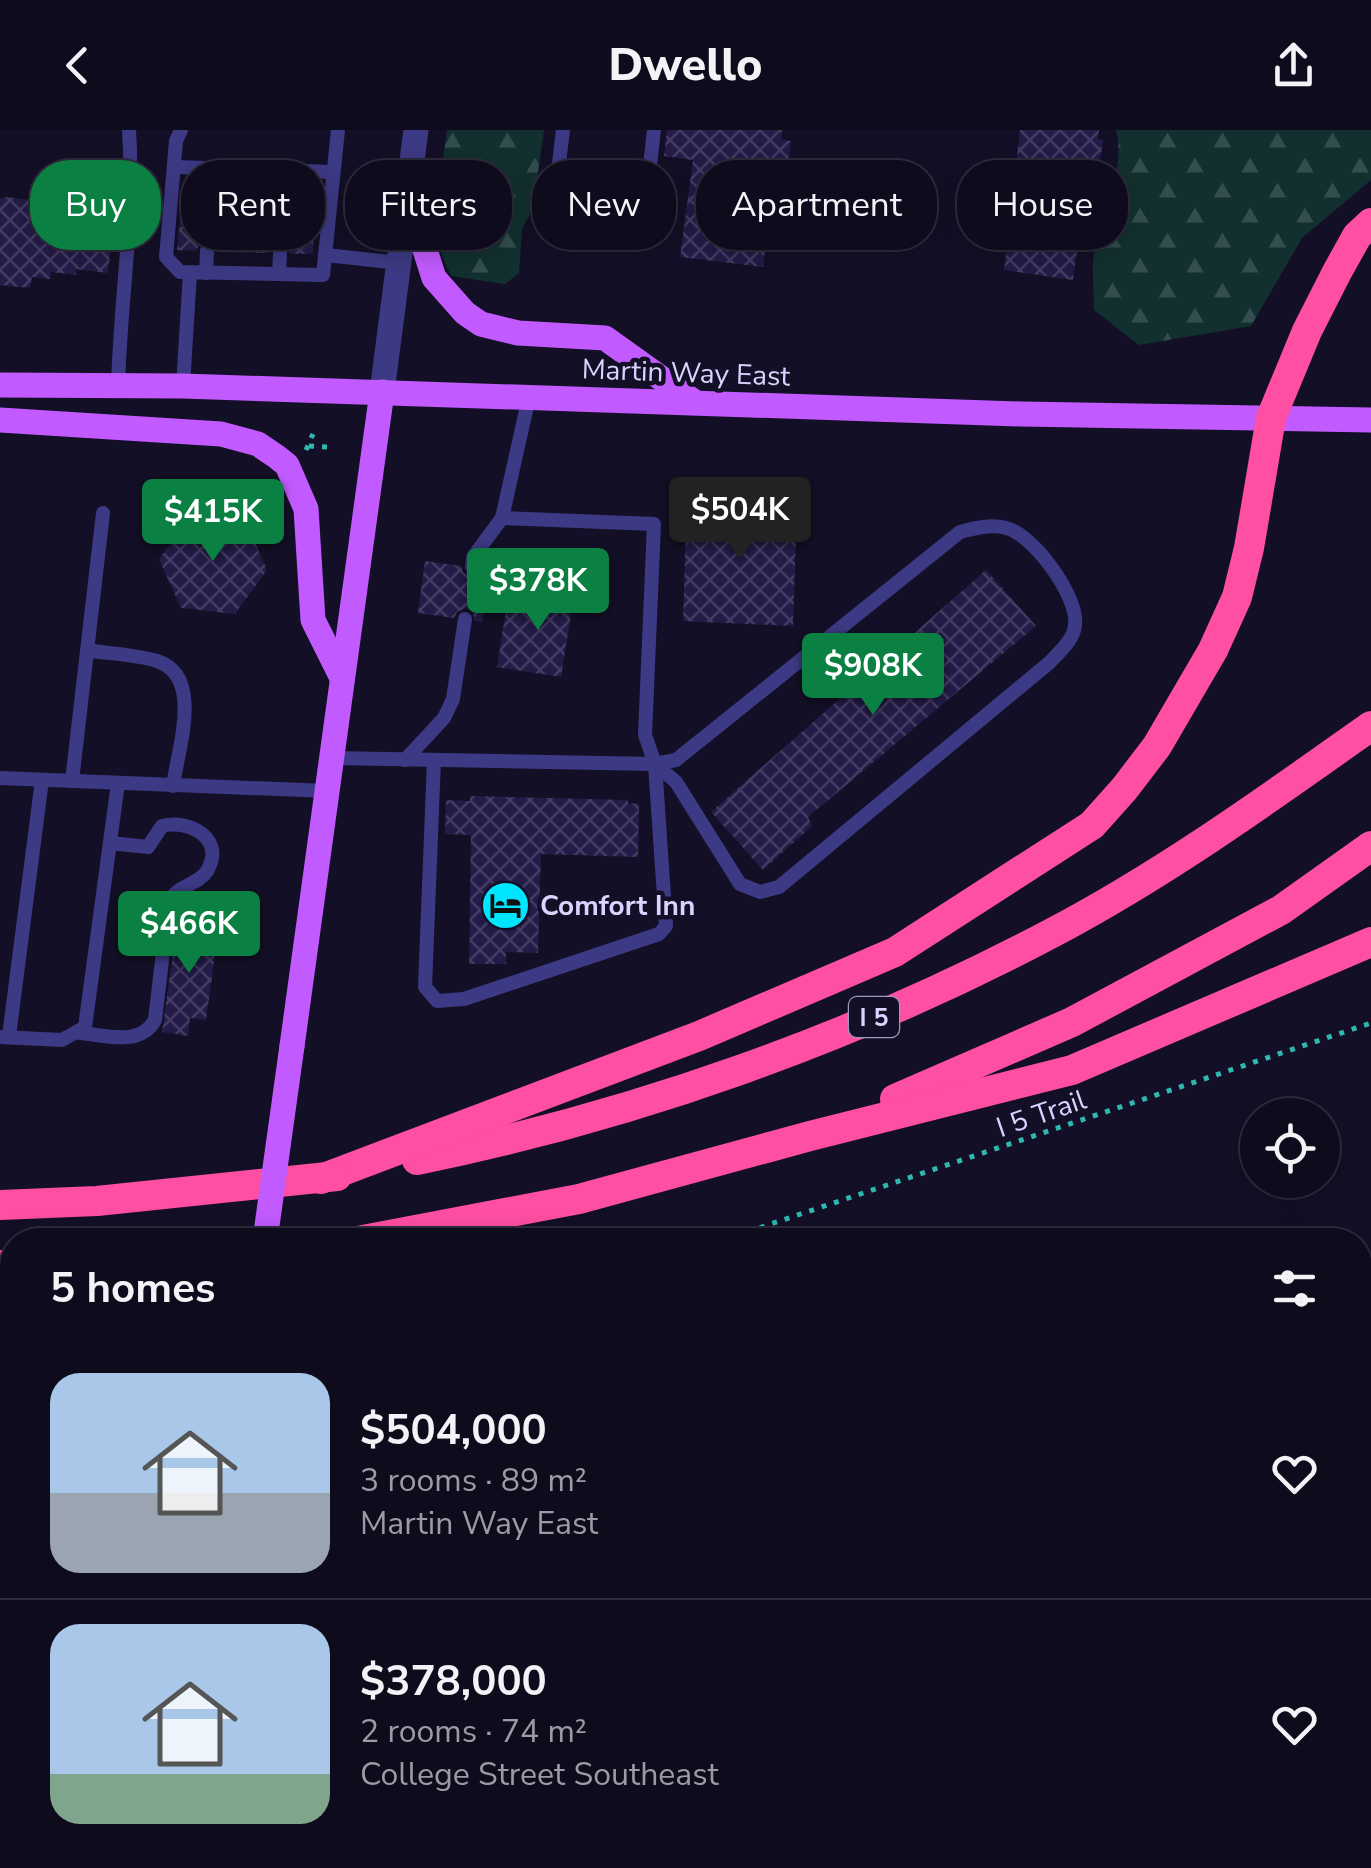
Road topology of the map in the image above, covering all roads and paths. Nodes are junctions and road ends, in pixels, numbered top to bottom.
1 (129, 130) edge
2 (180, 130) edge
3 (338, 130) edge
4 (416, 130) edge
5 (563, 130) edge
6 (654, 130) edge
7 (412, 160) edge
8 (174, 167) junction
9 (181, 167) edge
10 (325, 172) edge
11 (333, 172) junction
12 (1371, 222) edge
13 (401, 250) edge
14 (425, 250) edge
15 (207, 251) dead end
16 (280, 254) dead end
17 (326, 254) junction
18 (399, 262) junction
19 (190, 272) junction
20 (206, 273) junction
21 (279, 274) junction
22 (0, 386) edge
23 (183, 386) junction
24 (118, 387) junction
25 (382, 392) junction
26 (529, 397) junction
27 (693, 401) junction
28 (1271, 418) junction
29 (0, 420) edge
30 (1371, 420) edge
31 (310, 446) dead end
32 (327, 447) dead end
33 (103, 513) dead end
34 (502, 518) junction
35 (472, 568) dead end
36 (465, 620) dead end
37 (87, 650) junction
38 (342, 678) junction
39 (1371, 726) edge
40 (332, 758) junction
41 (406, 760) junction
42 (434, 760) junction
43 (656, 764) junction
44 (0, 778) edge
45 (42, 780) junction
46 (72, 781) junction
47 (118, 783) junction
48 (173, 786) junction
49 (327, 792) junction
50 (110, 843) junction
51 (1371, 846) edge
52 (1371, 942) edge
53 (1371, 1023) edge
54 (80, 1033) junction
55 (5, 1036) edge
56 (810, 1136) junction
57 (321, 1179) junction
58 (0, 1205) edge
59 (267, 1228) edge
60 (426, 1228) edge
61 (759, 1228) edge

1 - 24 lane
2 - 8 lane
3 - 11 lane
4 - 7 street
5 - 6 lane
8 - 9 lane
8 - 19 lane
10 - 11 lane
11 - 17 lane
12 - 28 highway
13 - 18 street
14 - 27 main road
15 - 20 lane
16 - 21 lane
17 - 18 lane
17 - 21 lane
18 - 25 street
19 - 20 lane
19 - 23 lane
20 - 21 lane
22 - 24 main road, Martin Way East
23 - 24 main road, Martin Way East
23 - 25 main road, Martin Way East
25 - 26 main road, Martin Way East
25 - 38 main road
26 - 27 main road, Martin Way East
26 - 34 lane
27 - 28 main road, Martin Way East
28 - 30 main road, Martin Way East
28 - 57 highway
29 - 38 main road
31 - 32 path
33 - 37 lane
34 - 35 lane
34 - 43 lane
36 - 41 lane
37 - 46 lane
37 - 48 lane
38 - 40 main road
39 - 57 highway, I 5
40 - 41 lane
40 - 49 main road
41 - 42 lane
42 - 43 lane
42 - 43 lane
43 - 43 lane
44 - 45 lane
45 - 46 lane
45 - 55 lane
46 - 47 lane
47 - 48 lane
47 - 50 lane
48 - 49 lane
49 - 59 main road, bridge
50 - 54 lane
50 - 54 lane
51 - 56 highway
52 - 56 highway
53 - 61 path, I 5 Trail
54 - 55 lane
56 - 60 highway
57 - 58 highway, I 5

